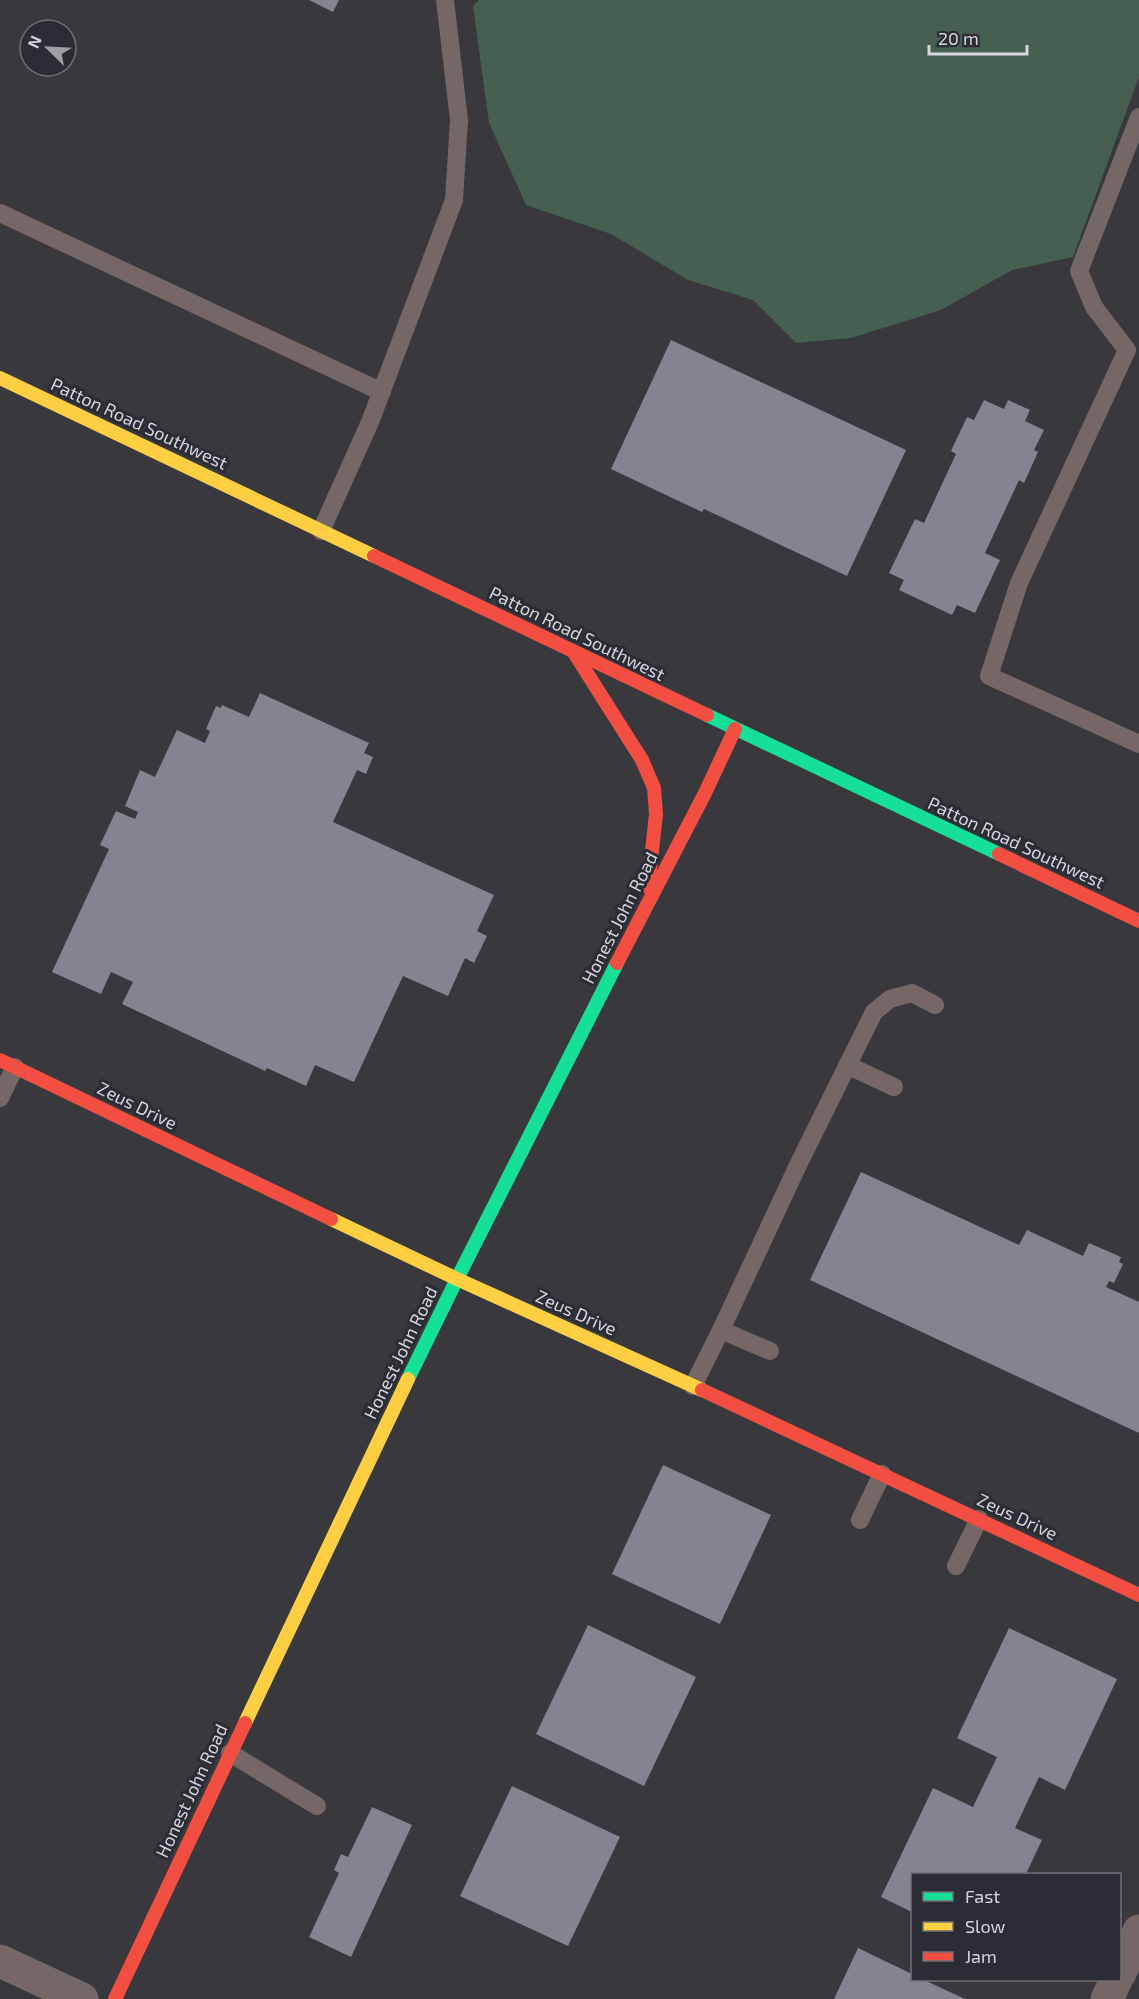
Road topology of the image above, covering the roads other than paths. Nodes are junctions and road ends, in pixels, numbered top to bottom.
1 (445, 0) edge
2 (1139, 117) edge
3 (0, 213) edge
4 (0, 378) edge
5 (382, 392) junction
6 (321, 531) junction
7 (573, 651) junction
8 (735, 729) junction
9 (1139, 744) edge
10 (647, 904) junction
11 (1139, 921) edge
12 (935, 1005) dead end
13 (8, 1064) edge
14 (847, 1065) junction
15 (894, 1087) dead end
16 (0, 1098) edge
17 (457, 1279) junction
18 (721, 1330) junction
19 (770, 1351) dead end
20 (693, 1386) junction
21 (882, 1474) junction
22 (979, 1519) junction
23 (860, 1520) dead end
24 (956, 1566) dead end
25 (1138, 1592) edge
26 (230, 1754) junction
27 (317, 1806) dead end
28 (1139, 1931) edge
29 (0, 1960) edge
30 (1121, 1969) edge
31 (1116, 1981) edge
32 (82, 1999) edge
33 (115, 1999) edge
34 (1107, 1999) edge

1 - 5 lane
2 - 9 lane
3 - 5 lane
4 - 6 street, Patton Road Southwest
5 - 6 lane
6 - 7 street, Patton Road Southwest
7 - 8 street, Patton Road Southwest
7 - 10 street
8 - 10 street, Honest John Road
8 - 11 street, Patton Road Southwest
10 - 17 street, Honest John Road
12 - 14 lane
13 - 16 lane
13 - 17 street, Zeus Drive
14 - 15 lane
14 - 18 lane
17 - 20 street, Zeus Drive
17 - 26 street, Honest John Road
18 - 19 lane
18 - 20 lane
20 - 21 street, Zeus Drive
21 - 22 street, Zeus Drive
21 - 23 lane
22 - 24 lane
22 - 25 street, Zeus Drive
26 - 27 lane
26 - 33 street, Honest John Road
28 - 30 street
29 - 32 street
31 - 34 street

